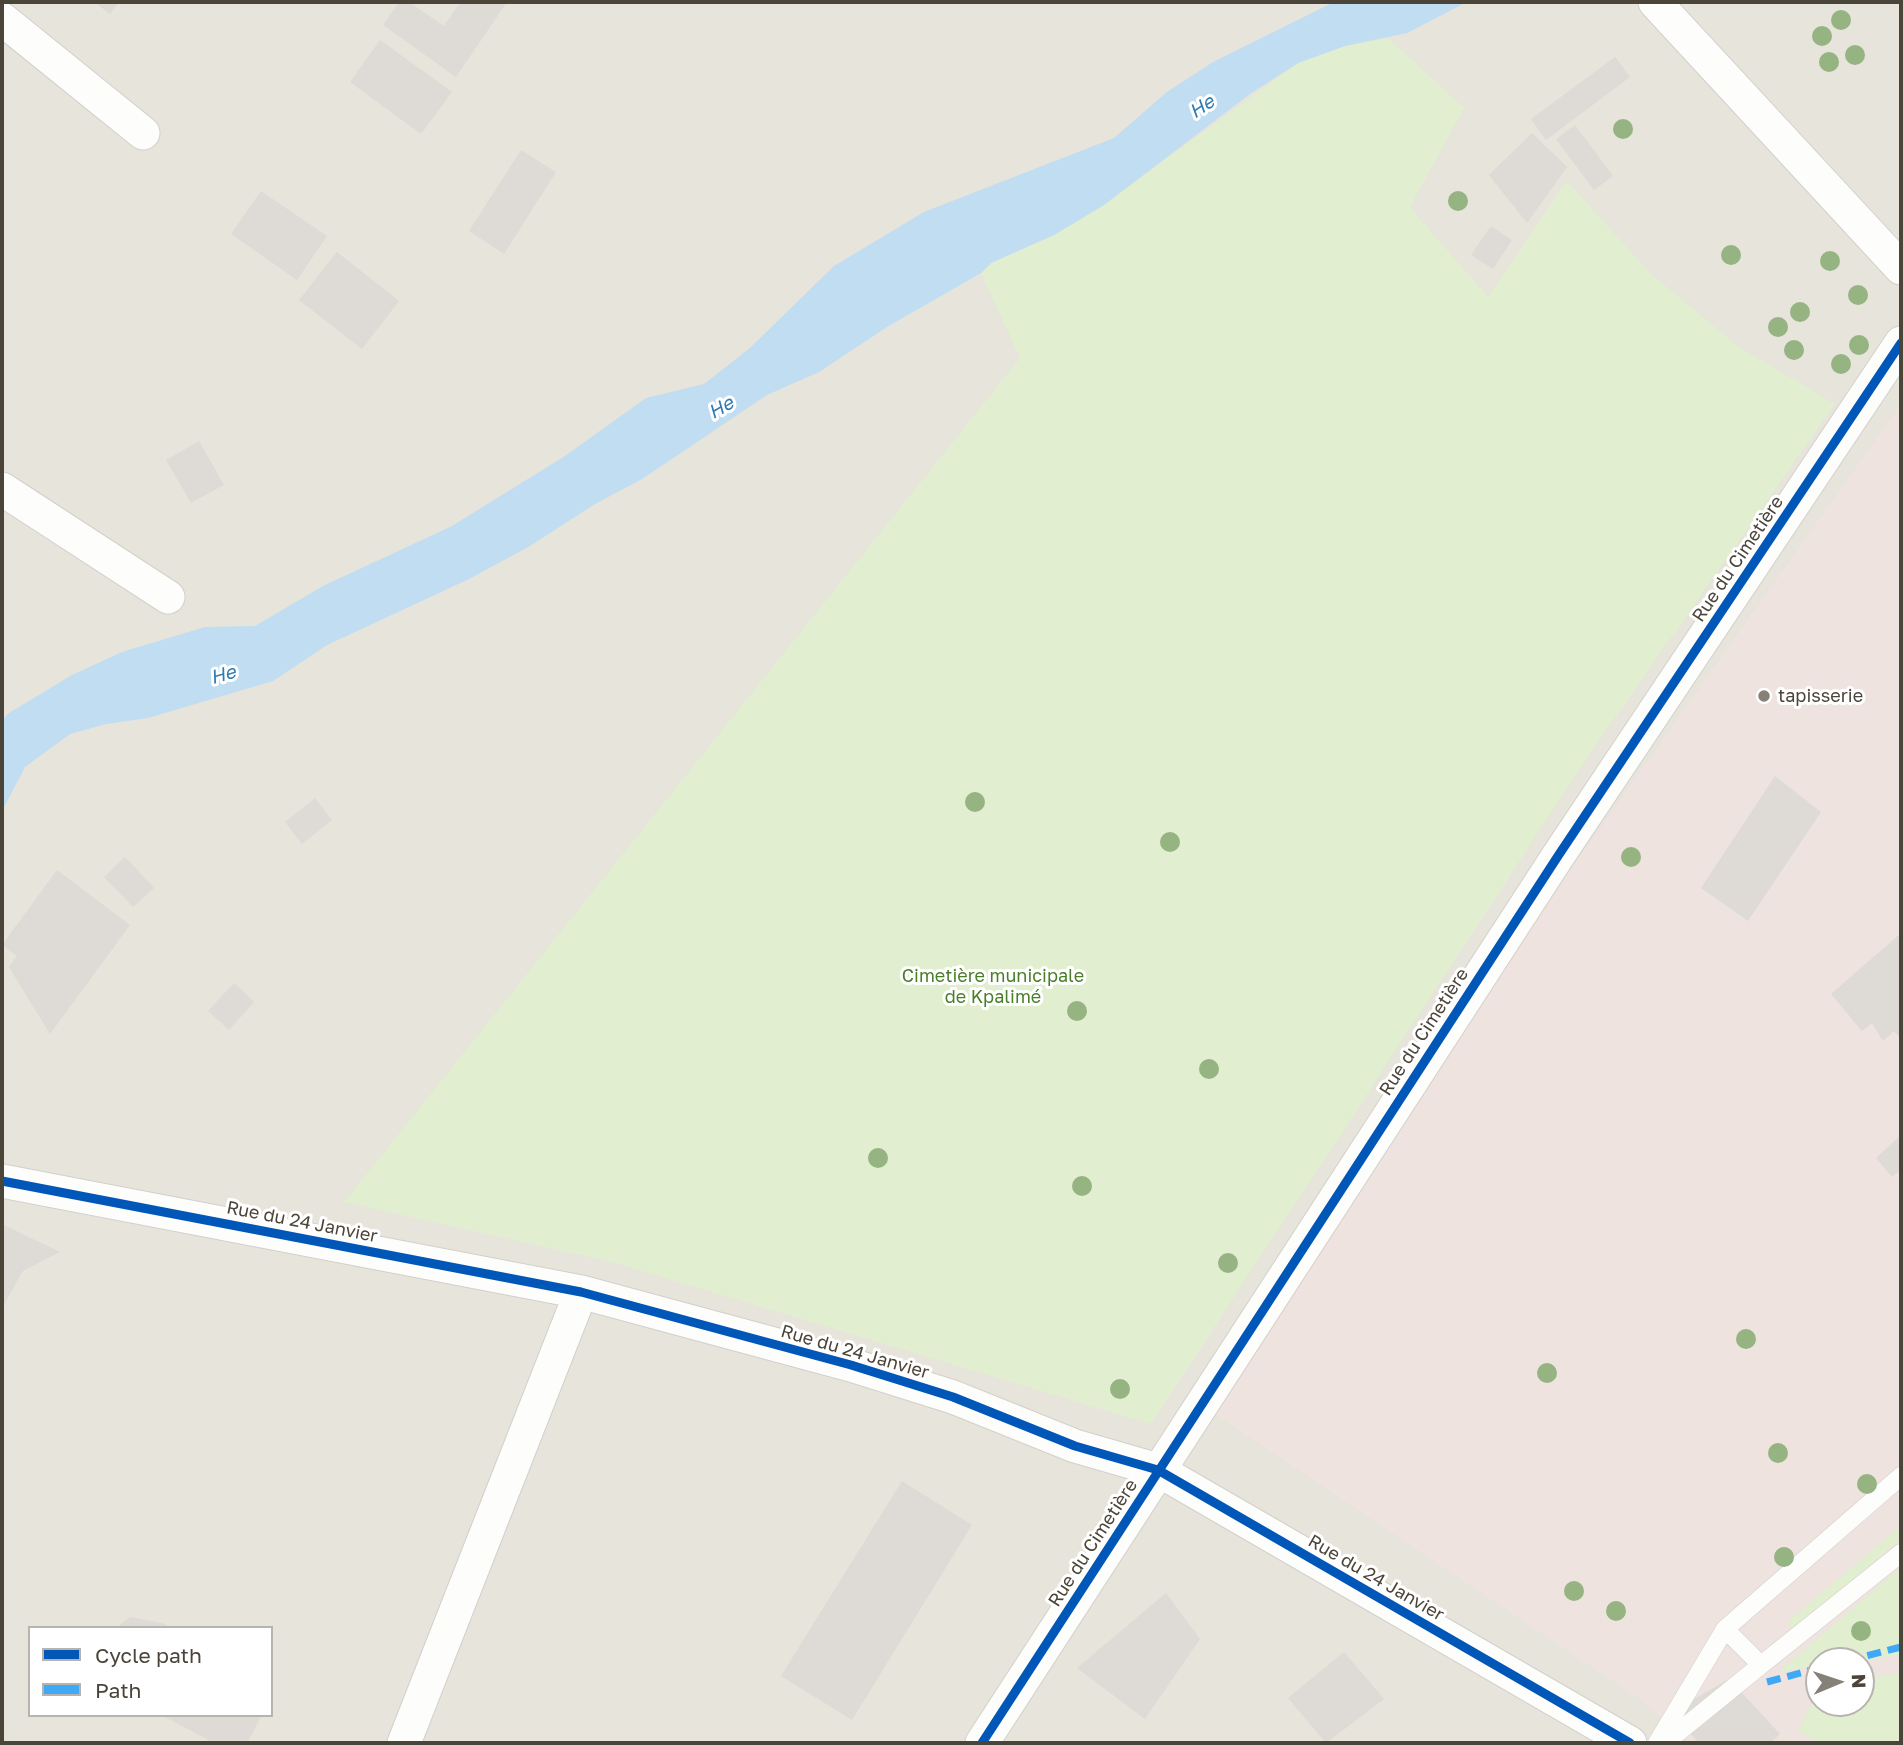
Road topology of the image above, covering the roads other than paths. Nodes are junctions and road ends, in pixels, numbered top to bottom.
1 (1655, 2) edge
2 (2, 19) edge
3 (142, 133) dead end
4 (1901, 268) edge
5 (1901, 343) edge
6 (2, 489) edge
7 (168, 597) dead end
8 (2, 1181) edge
9 (581, 1292) junction
10 (1158, 1469) junction
11 (1901, 1476) edge
12 (1901, 1553) edge
13 (1725, 1629) junction
14 (1761, 1665) junction
15 (404, 1743) edge
16 (982, 1743) edge
17 (1630, 1743) edge
18 (1657, 1743) edge
19 (1665, 1743) edge

1 - 4 street
2 - 3 street
5 - 10 street, Rue du Cimetière
6 - 7 street
8 - 9 street, Rue du 24 Janvier
9 - 10 street, Rue du 24 Janvier
9 - 15 street
10 - 16 street, Rue du Cimetière
10 - 17 street, Rue du 24 Janvier
11 - 13 lane
12 - 14 lane
13 - 14 lane
13 - 18 lane
14 - 19 lane

